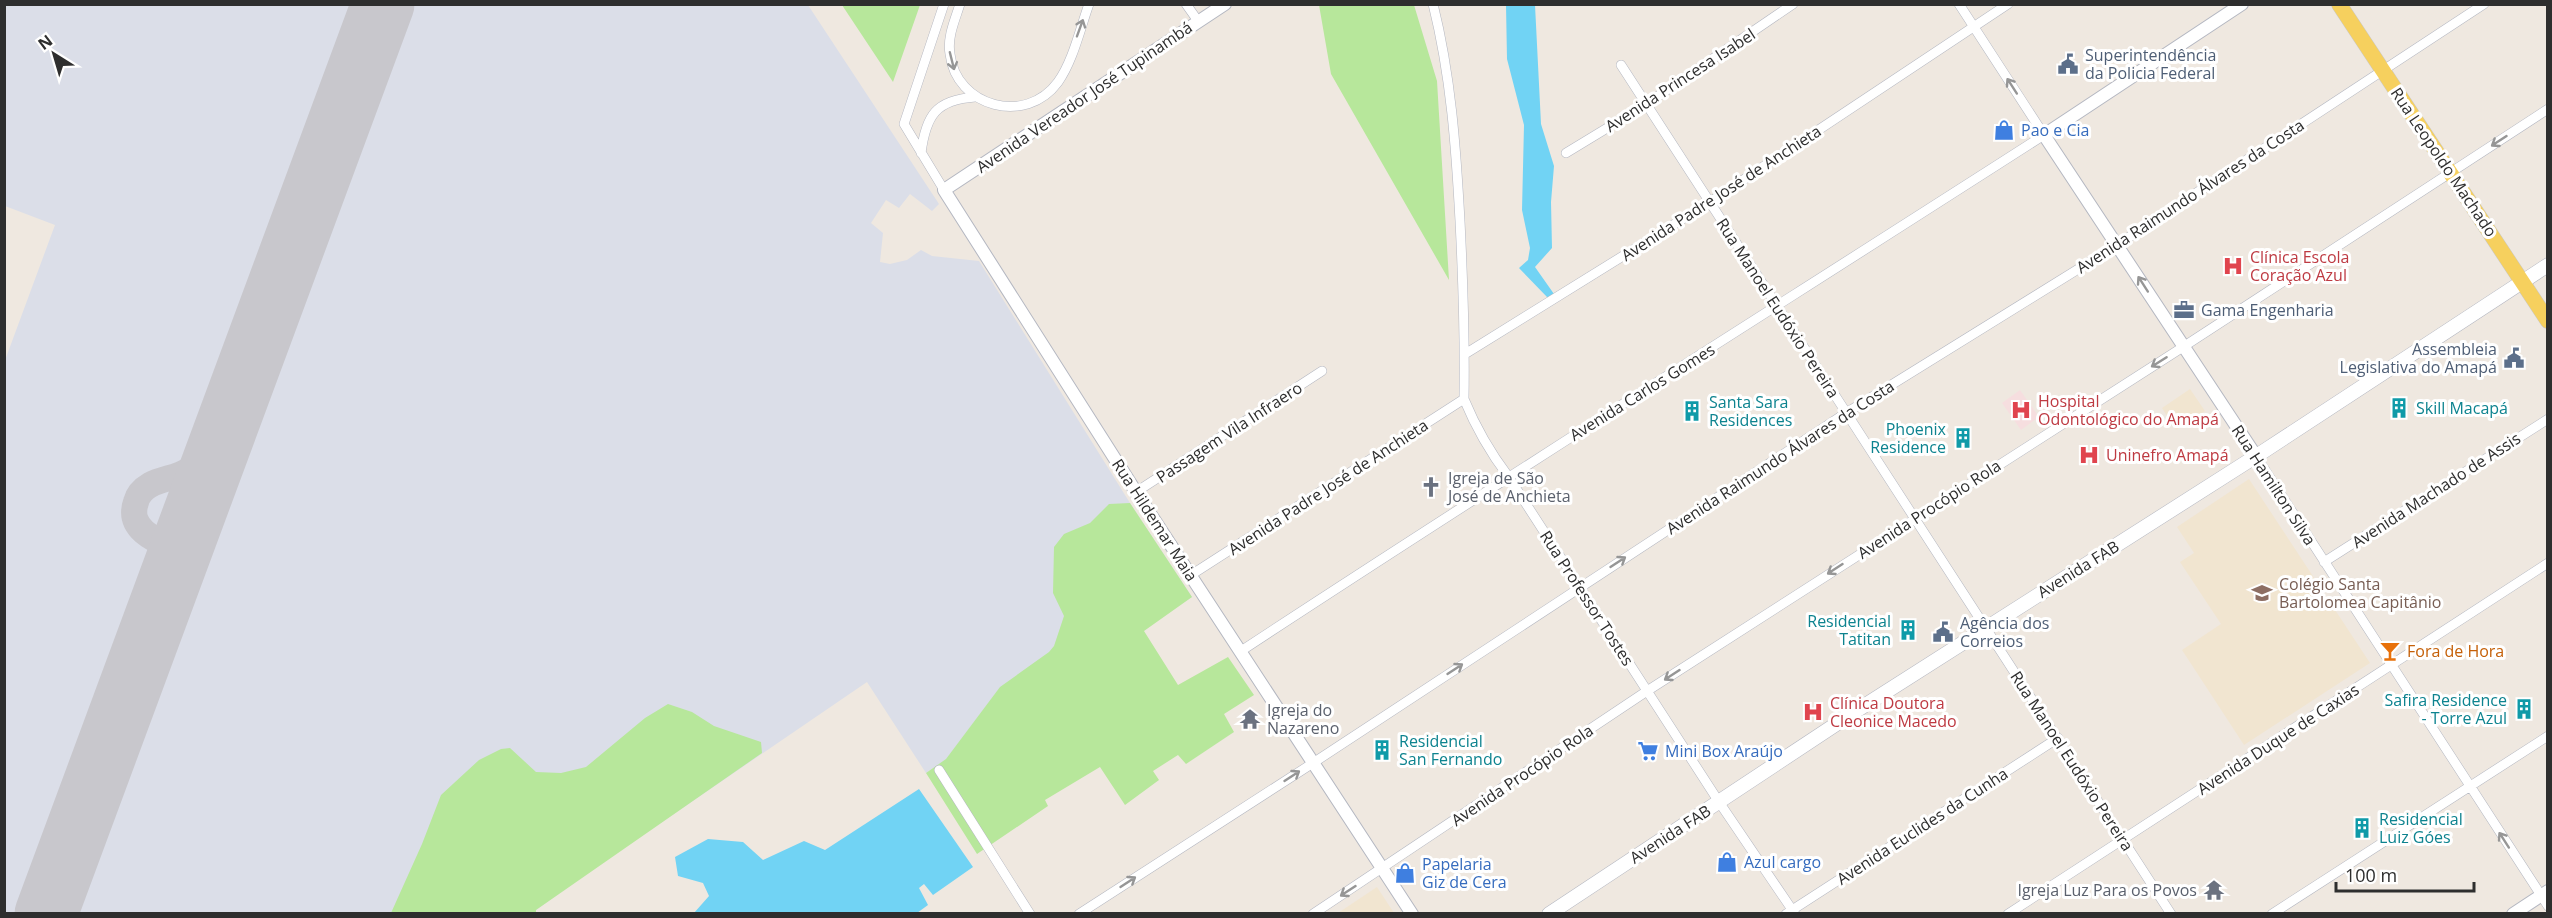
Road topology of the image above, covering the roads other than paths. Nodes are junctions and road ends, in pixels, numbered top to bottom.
1 (944, 4) edge
2 (960, 4) edge
3 (1089, 4) edge
4 (1186, 4) edge
5 (1225, 4) edge
6 (1433, 4) edge
7 (1793, 4) edge
8 (1959, 4) edge
9 (2008, 4) edge
10 (2242, 4) edge
11 (2339, 4) edge
12 (2484, 4) edge
13 (1198, 21) junction
14 (1974, 27) junction
15 (1621, 65) dead end
16 (2383, 70) junction
17 (975, 97) junction
18 (1645, 105) junction
19 (2547, 110) edge
20 (2044, 135) junction
21 (921, 153) junction
22 (1566, 153) dead end
23 (2451, 172) junction
24 (944, 190) junction
25 (1710, 202) junction
26 (2117, 245) junction
27 (2547, 265) edge
28 (2522, 282) junction
29 (1777, 307) junction
30 (2547, 321) edge
31 (2183, 347) junction
32 (1465, 354) junction
33 (1322, 371) dead end
34 (1464, 399) junction
35 (1846, 413) junction
36 (2547, 419) edge
37 (2256, 456) junction
38 (1508, 476) junction
39 (1136, 492) junction
40 (1914, 517) junction
41 (2324, 562) junction
42 (2547, 562) edge
43 (1191, 575) junction
44 (1580, 588) junction
45 (1986, 627) junction
46 (1241, 651) junction
47 (2390, 666) junction
48 (1647, 691) junction
49 (2547, 736) edge
50 (2058, 738) junction
51 (1313, 763) junction
52 (939, 770) dead end
53 (2469, 786) junction
54 (1719, 802) junction
55 (2122, 839) junction
56 (1382, 869) junction
57 (2545, 898) edge
58 (1791, 912) edge
59 (1030, 914) edge
60 (1079, 914) edge
61 (1313, 914) edge
62 (1412, 914) edge
63 (1549, 914) edge
64 (2008, 914) edge
65 (2171, 914) edge
66 (2271, 914) edge
67 (2513, 914) edge

1 - 21 street, Rua Hildemar Maia
2 -> 17 street
17 -> 3 street
4 - 13 street
5 - 13 street, Avenida Vereador José Tupinambá
6 - 32 street, Rua Professor Tostes
7 - 18 street, Avenida Princesa Isabel
8 - 14 street, Rua Hamilton Silva
9 - 14 street, Avenida Padre José de Anchieta
10 - 20 street
11 - 16 main road, Rua Leopoldo Machado
12 - 16 street, Avenida Raimundo Álvares da Costa
13 - 24 street, Avenida Vereador José Tupinambá
20 -> 14 street, Rua Hamilton Silva
14 - 25 street, Avenida Padre José de Anchieta
15 - 18 street, Rua Manoel Eudóxio Pereira
16 - 23 main road, Rua Leopoldo Machado
16 - 26 street, Avenida Raimundo Álvares da Costa
17 - 21 street
18 - 22 street, Avenida Princesa Isabel
18 - 25 street, Rua Manoel Eudóxio Pereira
19 -> 23 street, Avenida Procópio Rola
20 - 26 street, Rua Hamilton Silva
20 - 29 street, Avenida Carlos Gomes
21 - 24 street, Rua Hildemar Maia
23 - 28 main road, Rua Leopoldo Machado
23 - 31 street, Avenida Procópio Rola
24 - 39 street, Rua Hildemar Maia
25 - 29 street, Rua Manoel Eudóxio Pereira
25 - 32 street, Avenida Padre José de Anchieta
31 -> 26 street, Rua Hamilton Silva
26 - 35 street, Avenida Raimundo Álvares da Costa
27 - 28 main road, Avenida FAB
28 - 30 main road, Rua Leopoldo Machado
28 - 37 main road, Avenida FAB
29 - 35 street, Rua Manoel Eudóxio Pereira
29 - 38 street, Avenida Carlos Gomes
31 - 37 street, Rua Hamilton Silva
31 -> 40 street, Avenida Procópio Rola
32 - 34 street, Rua Professor Tostes
33 - 39 street, Passagem Vila Infraero
34 - 38 street, Rua Professor Tostes
34 - 43 street, Avenida Padre José de Anchieta
35 - 40 street, Rua Manoel Eudóxio Pereira
44 -> 35 street, Avenida Raimundo Álvares da Costa
36 - 41 street, Avenida Machado de Assis
37 - 41 street, Rua Hamilton Silva
37 - 45 main road, Avenida FAB
38 - 44 street, Rua Professor Tostes
38 - 46 street, Avenida Carlos Gomes
39 - 43 street, Rua Hildemar Maia
40 - 45 street, Rua Manoel Eudóxio Pereira
40 -> 48 street, Avenida Procópio Rola
41 - 47 street, Rua Hamilton Silva
42 - 47 street, Avenida Duque de Caxias
43 - 46 street, Rua Hildemar Maia
44 - 48 street, Rua Professor Tostes
51 -> 44 street, Avenida Raimundo Álvares da Costa
45 - 50 street, Rua Manoel Eudóxio Pereira
45 - 54 main road, Avenida FAB
46 - 51 street, Rua Hildemar Maia
47 - 53 street, Rua Hamilton Silva
47 - 55 street, Avenida Duque de Caxias
48 - 54 street, Rua Professor Tostes
48 - 56 street, Avenida Procópio Rola
49 - 53 street
50 - 55 street, Rua Manoel Eudóxio Pereira
50 - 58 street, Avenida Euclides da Cunha
51 - 56 street, Rua Hildemar Maia
60 -> 51 street, Avenida Raimundo Álvares da Costa
52 - 59 street
57 -> 53 street, Rua Hamilton Silva
53 - 66 street
54 - 58 street, Rua Professor Tostes
54 - 63 main road, Avenida FAB
55 - 64 street, Avenida Duque de Caxias
55 - 65 street, Rua Manoel Eudóxio Pereira
56 -> 61 street, Avenida Procópio Rola
56 - 62 street, Rua Hildemar Maia
57 - 67 street

